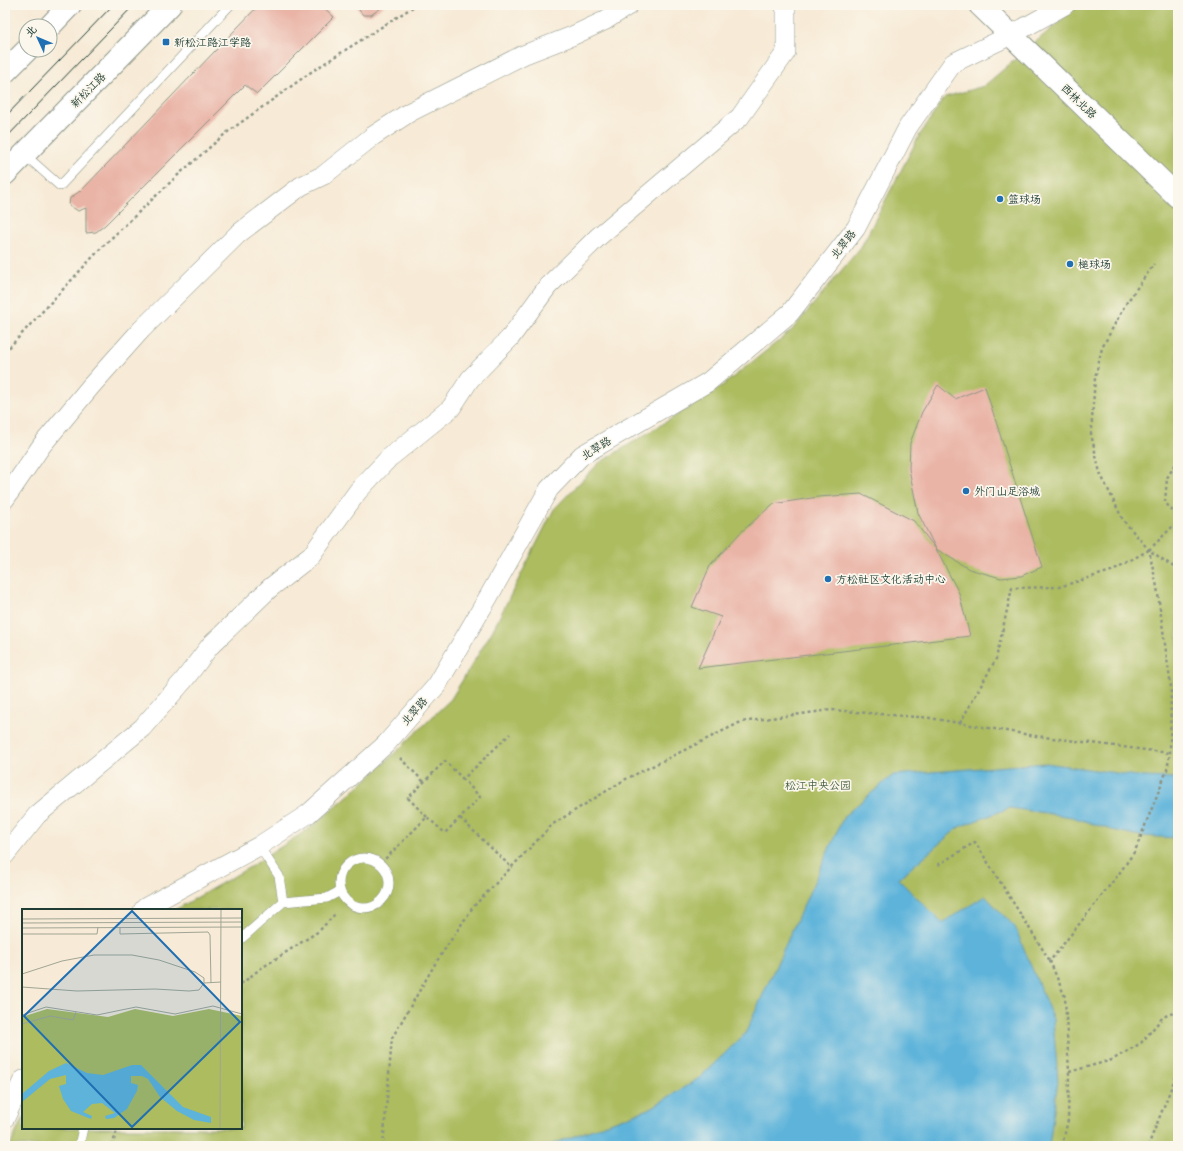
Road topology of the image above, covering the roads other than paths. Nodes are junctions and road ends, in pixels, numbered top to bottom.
1 (70, 5) edge
2 (170, 5) edge
3 (230, 5) edge
4 (629, 5) edge
5 (784, 5) edge
6 (980, 5) edge
7 (1065, 5) edge
8 (58, 18) edge
9 (1011, 35) junction
10 (18, 58) edge
11 (5, 72) edge
12 (24, 154) junction
13 (5, 174) edge
14 (1178, 197) edge
15 (5, 499) edge
16 (259, 846) junction
17 (5, 855) edge
18 (340, 891) junction
19 (283, 902) junction
20 (144, 909) edge
21 (242, 938) edge
22 (22, 1082) edge
23 (5, 1118) edge
24 (83, 1129) edge
25 (78, 1146) edge

1 - 8 main road
2 - 12 main road, 新松江路
3 - 12 lane
4 - 15 street
5 - 17 street
6 - 9 main road, 西林北路
7 - 9 street, 北翠路
9 - 14 main road, 西林北路
9 - 16 street, 北翠路
10 - 11 main road
12 - 13 main road, 新松江路
16 - 19 lane
16 - 20 street, 北翠路
18 - 18 lane
18 - 19 lane
19 - 21 lane
22 - 23 street
24 - 25 lane

